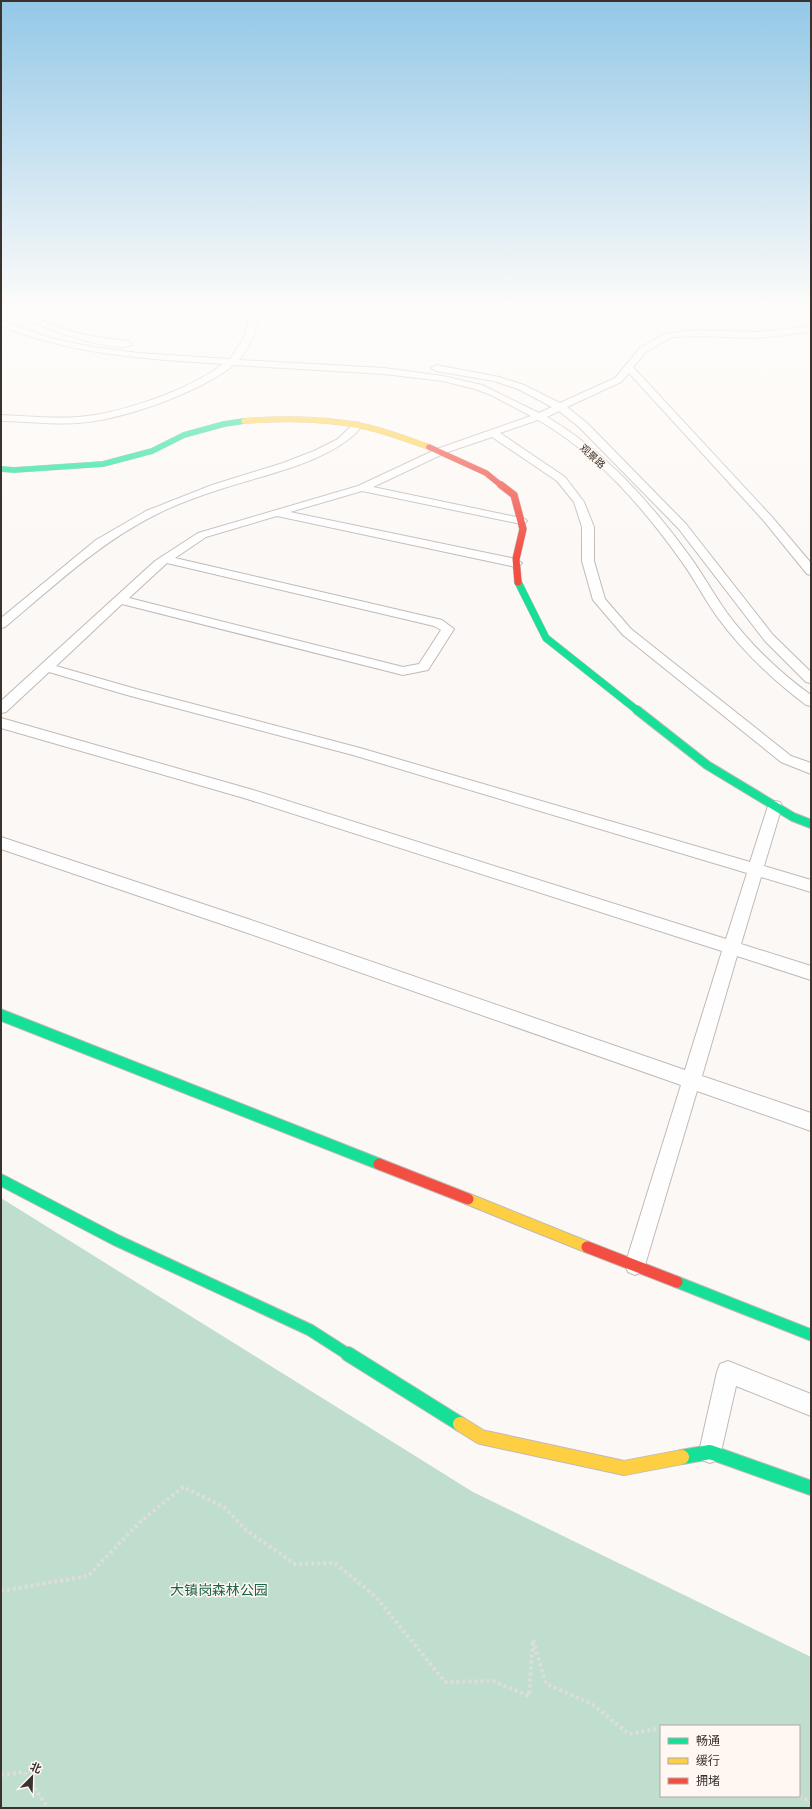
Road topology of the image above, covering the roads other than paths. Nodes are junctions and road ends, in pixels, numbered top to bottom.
1 (178, 392) edge
2 (492, 392) edge
3 (529, 392) edge
4 (592, 392) edge
5 (651, 392) edge
6 (560, 408) junction
7 (540, 416) junction
8 (1, 418) edge
9 (358, 425) junction
10 (493, 433) junction
11 (440, 452) junction
12 (1, 469) edge
13 (362, 488) junction
14 (275, 513) junction
15 (521, 521) junction
16 (166, 559) junction
17 (516, 563) junction
18 (811, 571) edge
19 (119, 599) junction
20 (1, 624) edge
21 (46, 667) junction
22 (811, 679) edge
23 (811, 702) edge
24 (1, 710) edge
25 (1, 723) edge
26 (811, 769) edge
27 (775, 806) junction
28 (811, 824) edge
29 (1, 843) edge
30 (755, 871) junction
31 (811, 886) edge
32 (732, 948) junction
33 (811, 972) edge
34 (1, 1015) edge
35 (692, 1081) junction
36 (811, 1122) edge
37 (1, 1180) edge
38 (635, 1265) junction
39 (811, 1335) edge
40 (811, 1405) edge
41 (710, 1452) junction
42 (811, 1488) edge

1 - 8 street
2 - 7 street, 观景路
3 - 6 street, 观景路
4 - 6 street
5 - 18 street
6 - 7 street
6 - 22 street, 观景路
7 - 10 street
7 - 23 street, 观景路
9 - 11 street
9 - 12 street
9 - 20 street
10 - 11 street
10 - 26 street
11 - 13 street
11 - 15 street
13 - 14 street
13 - 15 street
14 - 16 street
14 - 17 street
15 - 17 street
16 - 19 street
16 - 19 street
17 - 27 street
19 - 21 street
21 - 24 street
21 - 30 street
25 - 32 street
27 - 28 street
27 - 30 street
29 - 35 street
30 - 31 street
30 - 32 street
32 - 33 street
32 - 35 street
34 - 38 street
35 - 36 street
35 - 38 street
37 - 41 street
38 - 39 street
40 - 41 street
41 - 42 street

